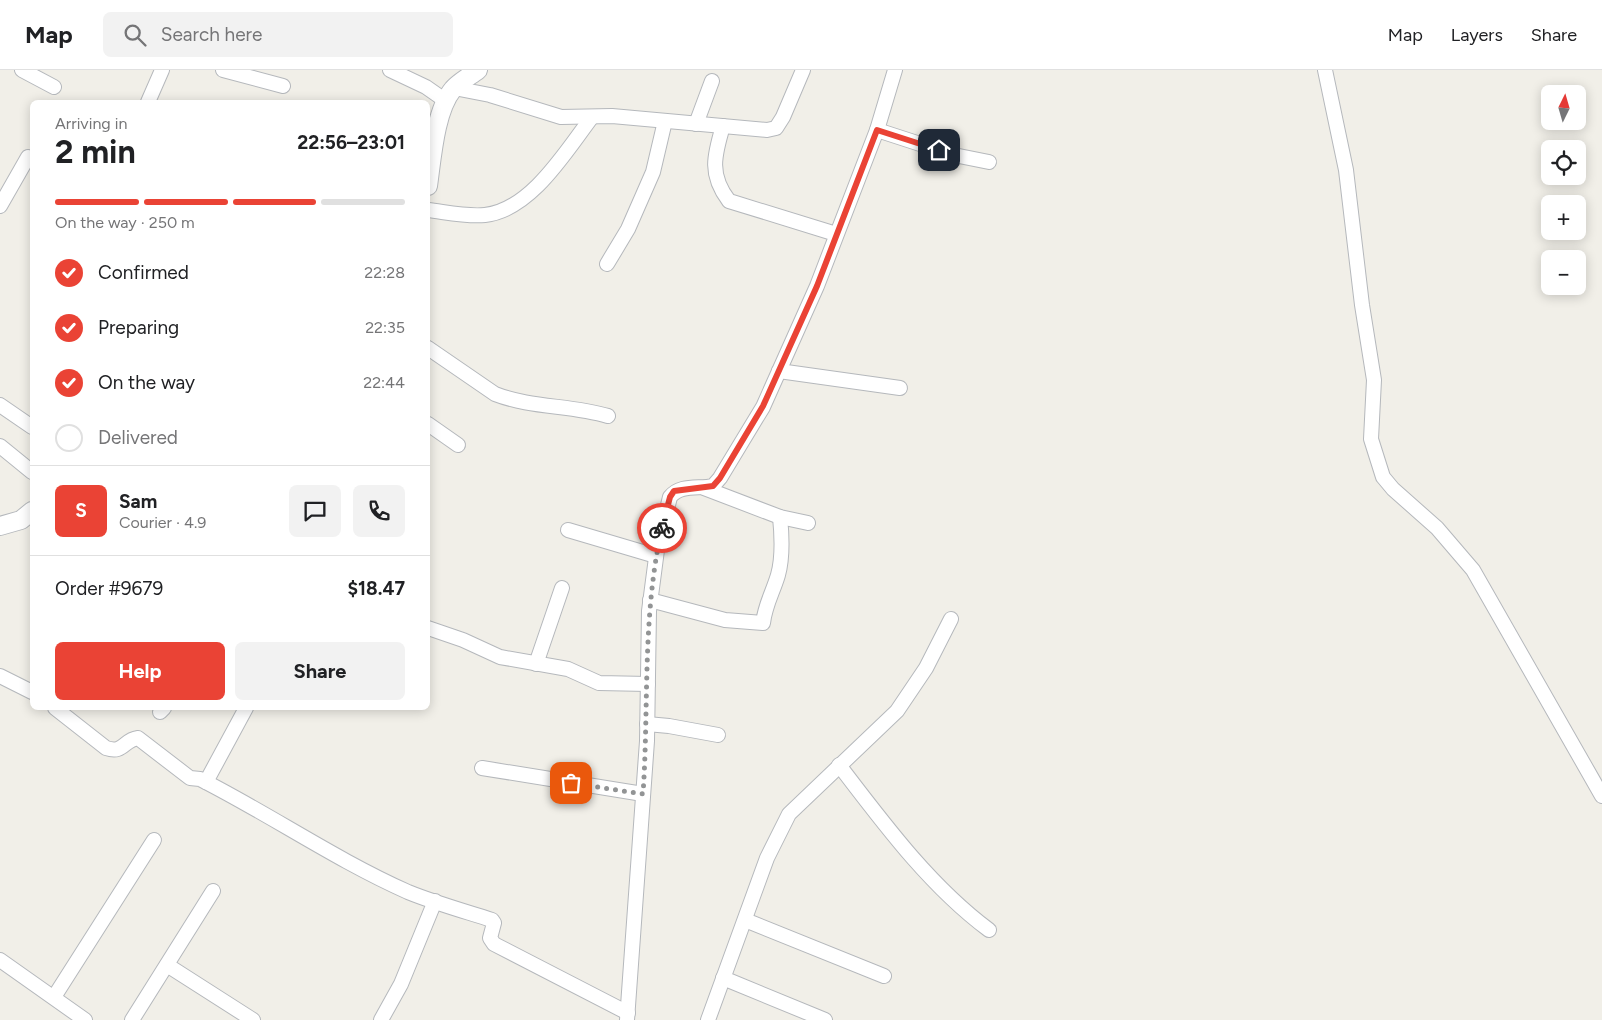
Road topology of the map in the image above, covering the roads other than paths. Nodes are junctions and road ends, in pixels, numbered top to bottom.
1 (22, 70) edge
2 (162, 70) edge
3 (223, 70) edge
4 (390, 70) edge
5 (478, 70) edge
6 (803, 70) edge
7 (895, 70) edge
8 (1325, 70) edge
9 (712, 81) dead end
10 (283, 86) dead end
11 (54, 87) dead end
12 (450, 94) junction
13 (149, 100) edge
14 (592, 117) junction
15 (665, 121) junction
16 (696, 124) junction
17 (723, 126) junction
18 (877, 130) junction
19 (28, 157) dead end
20 (989, 162) dead end
21 (430, 174) edge
22 (0, 206) edge
23 (430, 210) edge
24 (836, 234) junction
25 (607, 264) dead end
26 (430, 349) edge
27 (779, 372) junction
28 (900, 388) dead end
29 (0, 405) edge
30 (608, 416) dead end
31 (430, 425) edge
32 (30, 426) edge
33 (458, 445) dead end
34 (0, 446) edge
35 (30, 470) edge
36 (704, 488) junction
37 (30, 513) edge
38 (780, 517) junction
39 (808, 523) dead end
40 (0, 526) edge
41 (568, 530) dead end
42 (656, 556) junction
43 (562, 588) dead end
44 (650, 600) junction
45 (951, 619) dead end
46 (430, 629) edge
47 (536, 664) junction
48 (0, 676) edge
49 (648, 684) junction
50 (30, 691) edge
51 (58, 710) edge
52 (245, 710) edge
53 (647, 724) junction
54 (718, 735) dead end
55 (840, 765) junction
56 (482, 768) dead end
57 (206, 782) junction
58 (643, 794) junction
59 (1602, 796) edge
60 (154, 840) dead end
61 (213, 891) dead end
62 (435, 901) junction
63 (744, 920) junction
64 (989, 930) dead end
65 (0, 960) edge
66 (167, 965) junction
67 (884, 976) dead end
68 (723, 978) junction
69 (54, 997) junction
70 (628, 1016) edge
71 (85, 1020) edge
72 (132, 1020) edge
73 (253, 1020) edge
74 (381, 1020) edge
75 (708, 1020) edge
76 (825, 1020) edge

1 - 11 street
2 - 13 street
3 - 10 street
4 - 12 street
5 - 12 street
6 - 17 street
7 - 18 street
8 - 59 street
9 - 16 street
12 - 14 street
12 - 21 street
14 - 15 street
14 - 23 street
15 - 16 street
15 - 25 street
16 - 17 street
17 - 24 street
18 - 20 street
18 - 24 street
19 - 22 street
24 - 27 street
26 - 30 street
27 - 28 street
27 - 36 street
29 - 32 street
31 - 33 street
34 - 35 street
36 - 38 street
36 - 42 street
37 - 40 street
38 - 39 street
38 - 44 street
41 - 42 street
42 - 44 street
43 - 47 street
44 - 49 street
45 - 55 street
46 - 47 street
47 - 49 street
48 - 50 street
49 - 53 street
51 - 57 street
52 - 57 street
53 - 54 street
53 - 58 street
55 - 63 street
55 - 64 street
56 - 58 street
57 - 62 street
58 - 70 street
60 - 69 street
61 - 66 street
62 - 70 street
62 - 74 street
63 - 67 street
63 - 68 street
65 - 69 street
66 - 72 street
66 - 73 street
68 - 75 street
68 - 76 street
69 - 71 street

